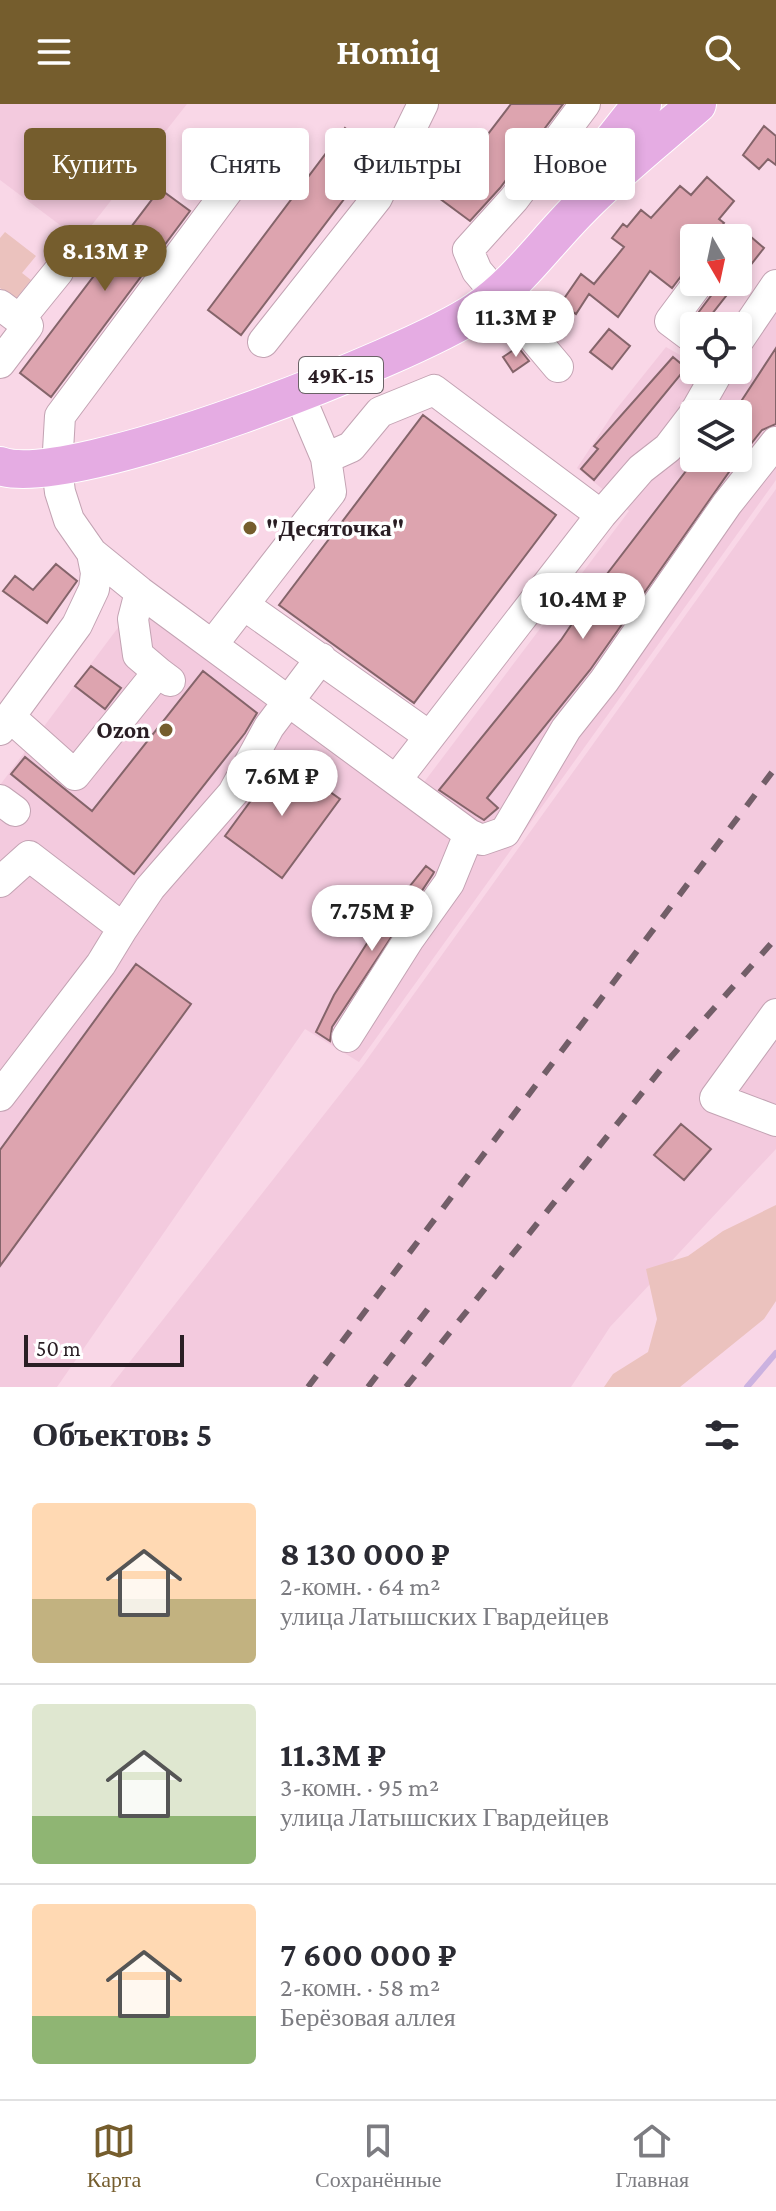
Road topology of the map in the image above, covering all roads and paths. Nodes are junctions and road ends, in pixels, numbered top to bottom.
1 (423, 104) edge
2 (585, 104) edge
3 (642, 104) edge
4 (697, 104) edge
5 (221, 200) edge
6 (582, 206) junction
7 (58, 272) dead end
8 (776, 285) edge
9 (498, 295) junction
10 (689, 296) edge
11 (10, 312) edge
12 (752, 320) edge
13 (680, 328) edge
14 (263, 342) dead end
15 (0, 363) edge
16 (558, 367) dead end
17 (298, 392) junction
18 (680, 435) edge
19 (758, 452) edge
20 (326, 458) junction
21 (0, 466) edge
22 (57, 468) junction
23 (601, 515) junction
24 (92, 553) junction
25 (140, 592) junction
26 (244, 605) junction
27 (213, 644) junction
28 (321, 658) junction
29 (290, 701) junction
30 (5, 724) edge
31 (429, 736) junction
32 (396, 780) junction
33 (469, 834) junction
34 (0, 882) edge
35 (123, 928) junction
36 (776, 1014) edge
37 (347, 1037) dead end
38 (0, 1096) edge
39 (776, 1121) edge

1 - 14 street
2 - 9 street
3 - 6 main road
4 - 6 main road, 49К-15
5 - 22 street
6 - 9 main road, 49К-15
7 - 11 street
8 - 12 street
9 - 16 street
9 - 17 main road, 49К-15
10 - 13 street
11 - 15 street
17 - 20 street
17 - 22 main road, 49К-15
18 - 23 street
19 - 33 street
20 - 23 street
20 - 26 street
21 - 22 main road, 49К-15
22 - 24 street
23 - 31 street
24 - 25 street
24 - 30 street
25 - 27 street
25 - 30 street
26 - 27 street
26 - 28 street
27 - 29 street
28 - 29 street
28 - 31 street
29 - 32 street
29 - 35 street
31 - 32 street
32 - 33 street
33 - 37 street
34 - 35 street
35 - 38 street
36 - 39 street

